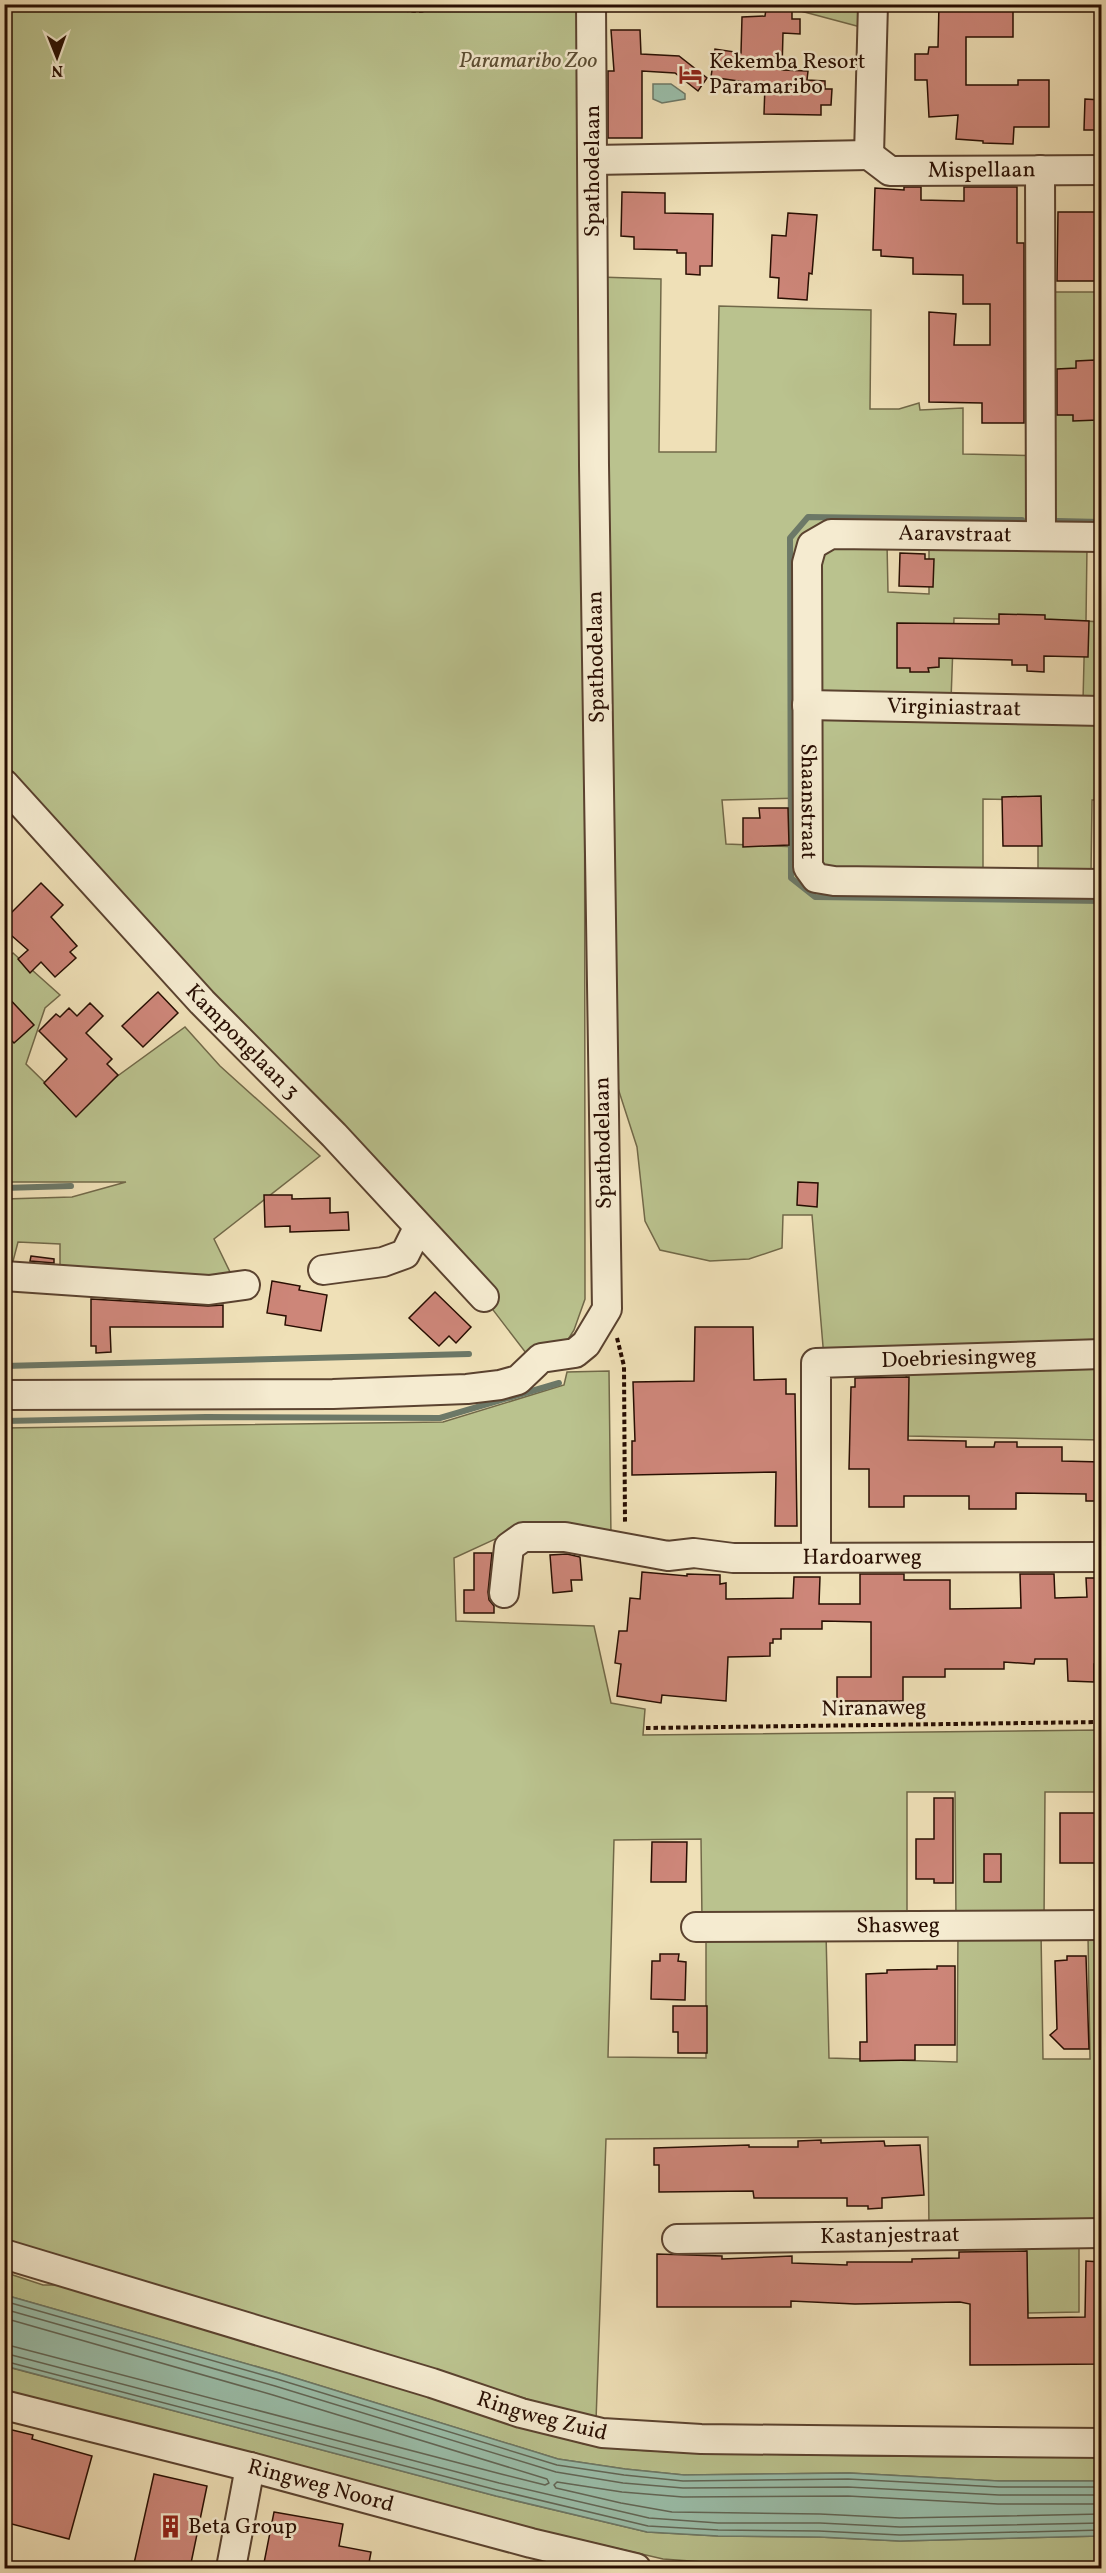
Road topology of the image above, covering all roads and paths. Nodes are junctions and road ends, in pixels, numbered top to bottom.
1 (390, 4) edge
2 (450, 4) edge
3 (591, 4) edge
4 (873, 4) edge
5 (869, 155) junction
6 (593, 160) junction
7 (1040, 170) junction
8 (1101, 170) edge
9 (1041, 536) junction
10 (1101, 537) edge
11 (812, 545) joint
12 (807, 705) junction
13 (1101, 711) edge
14 (4, 784) edge
15 (1101, 884) edge
16 (418, 1228) junction
17 (323, 1270) dead end
18 (4, 1276) edge
19 (245, 1285) dead end
20 (484, 1297) dead end
21 (607, 1309) junction
22 (1101, 1354) edge
23 (4, 1395) edge
24 (625, 1549) junction
25 (816, 1556) junction
26 (1101, 1557) edge
27 (504, 1593) dead end
28 (1101, 1722) edge
29 (646, 1728) dead end
30 (1101, 1925) edge
31 (696, 1927) dead end
32 (1101, 2233) edge
33 (677, 2239) dead end
34 (4, 2254) edge
35 (4, 2405) edge
36 (1101, 2443) edge
37 (250, 2467) junction
38 (231, 2568) edge
39 (636, 2568) edge

1 - 2 path
3 - 6 street, Spathodelaan
4 - 5 street
5 - 6 street
5 - 7 street, Mispellaan
6 - 21 street, Spathodelaan
7 - 8 street, Mispellaan
7 - 9 street
9 - 10 street, Aaravstraat
9 - 11 street, Aaravstraat
11 - 12 street, Shaanstraat
12 - 13 street, Virginiastraat
12 - 15 street, Shaanstraat
14 - 16 street, Kamponglaan 3
16 - 17 street
16 - 20 street, Kamponglaan 3
18 - 19 street
21 - 23 street
21 - 24 path
22 - 25 street, Doebriesingweg
24 - 25 street, Hardoarweg
24 - 27 street, Hardoarweg
25 - 26 street, Hardoarweg
28 - 29 path, Niranaweg
30 - 31 street, Shasweg
32 - 33 street, Kastanjestraat
34 - 36 street, Ringweg Zuid
35 - 37 street, Ringweg Noord
37 - 38 street
37 - 39 street, Ringweg Noord

